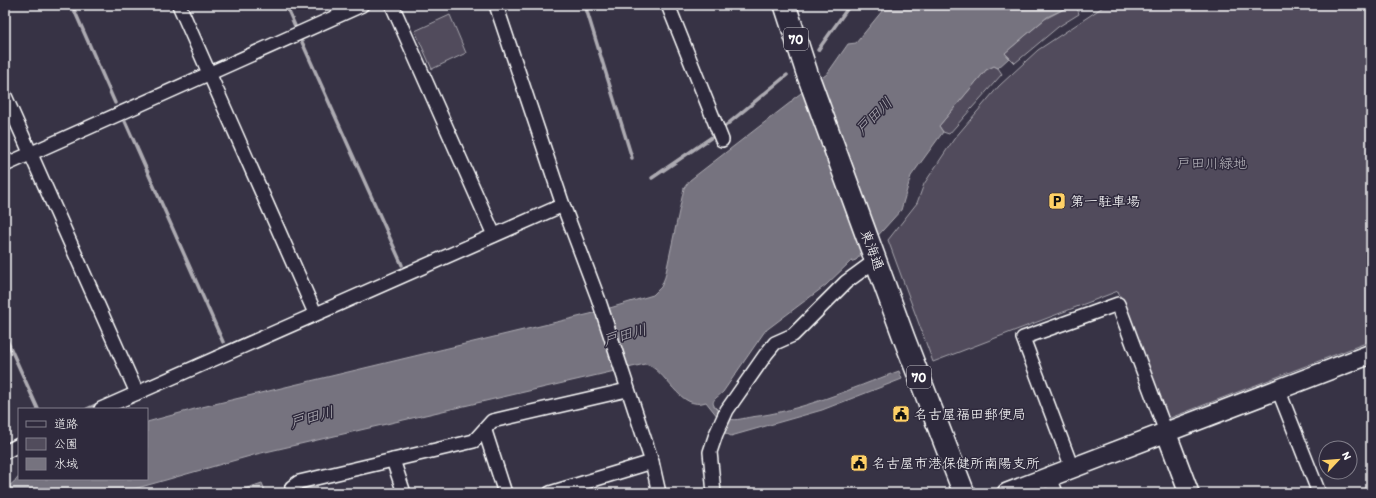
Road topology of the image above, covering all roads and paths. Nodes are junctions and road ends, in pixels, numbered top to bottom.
1 (179, 5) edge
2 (362, 5) edge
3 (392, 5) edge
4 (496, 5) edge
5 (668, 5) edge
6 (785, 5) edge
7 (210, 75) junction
8 (5, 96) edge
9 (722, 140) dead end
10 (31, 154) junction
11 (5, 165) edge
12 (563, 205) junction
13 (494, 235) junction
14 (876, 260) junction
15 (315, 313) junction
16 (1371, 354) edge
17 (1278, 389) junction
18 (627, 390) junction
19 (137, 393) junction
20 (103, 408) edge
21 (485, 431) junction
22 (1166, 432) junction
23 (18, 446) edge
24 (5, 452) edge
25 (393, 460) junction
26 (652, 462) junction
27 (1072, 468) junction
28 (1053, 485) edge
29 (294, 493) edge
30 (404, 493) edge
31 (505, 493) edge
32 (550, 493) edge
33 (659, 493) edge
34 (714, 493) edge
35 (964, 493) edge
36 (1007, 493) edge
37 (1189, 493) edge
38 (1318, 493) edge

1 - 7 street
2 - 7 street
3 - 13 street
4 - 12 street
5 - 9 street
6 - 14 main road, 東海通 / 70
7 - 10 street
7 - 15 street
8 - 10 street
10 - 11 street
10 - 19 street
12 - 13 street
12 - 18 street
13 - 15 street
14 - 34 street
14 - 35 main road, 東海通 / 70
15 - 19 street
16 - 17 street
17 - 22 street
17 - 38 street
18 - 21 street
18 - 26 street
19 - 20 street
21 - 25 street
21 - 31 street
22 - 27 street
22 - 27 street
22 - 37 street
23 - 24 street
25 - 29 street
25 - 30 street
26 - 32 street
26 - 33 street
27 - 28 street
28 - 36 street

